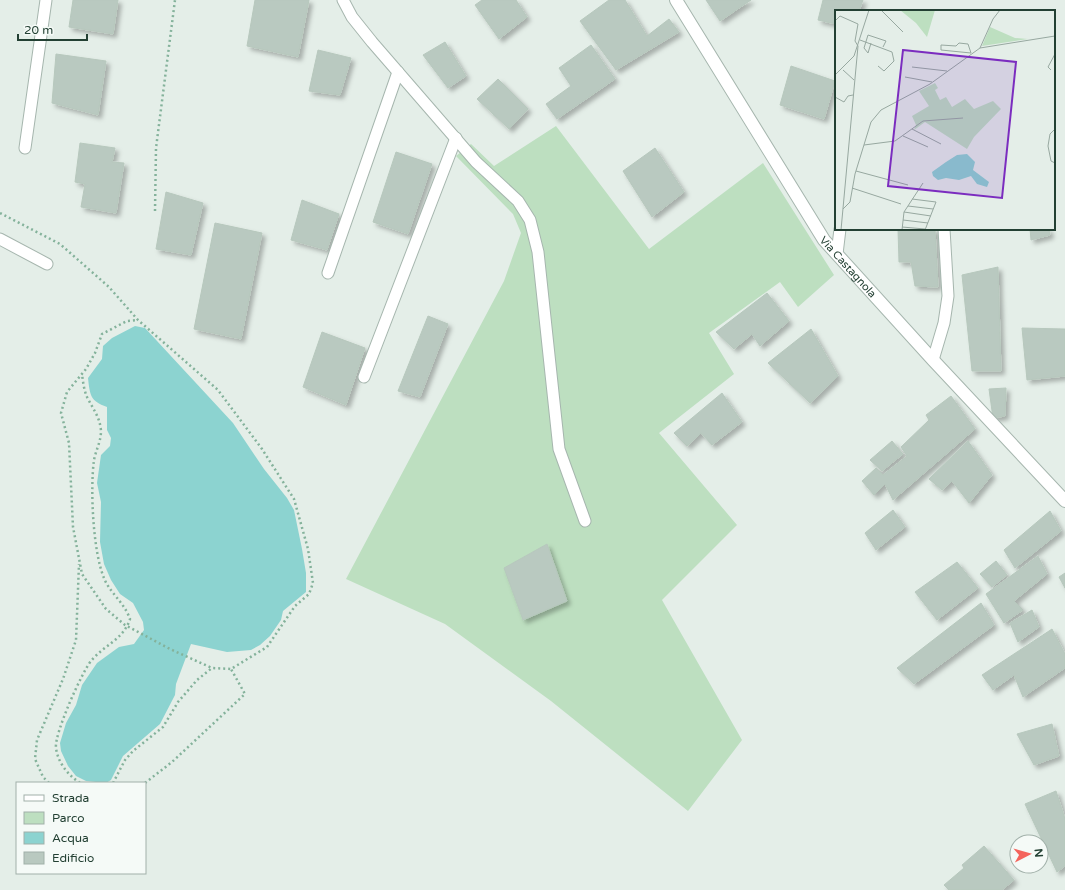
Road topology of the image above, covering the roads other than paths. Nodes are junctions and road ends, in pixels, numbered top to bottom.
1 (46, 0) edge
2 (343, 0) edge
3 (676, 0) edge
4 (398, 72) junction
5 (456, 138) junction
6 (25, 148) dead end
7 (840, 230) edge
8 (944, 230) edge
9 (0, 240) edge
10 (836, 254) junction
11 (47, 264) dead end
12 (328, 273) dead end
13 (933, 360) junction
14 (364, 377) dead end
15 (1065, 501) edge
16 (585, 521) dead end

1 - 6 lane
2 - 4 lane
3 - 10 street, Via Castagnola
4 - 5 lane
4 - 12 lane
5 - 14 lane
5 - 16 lane
7 - 10 lane
8 - 13 lane
9 - 11 lane
10 - 13 street, Via Castagnola
13 - 15 street, Via Castagnola

